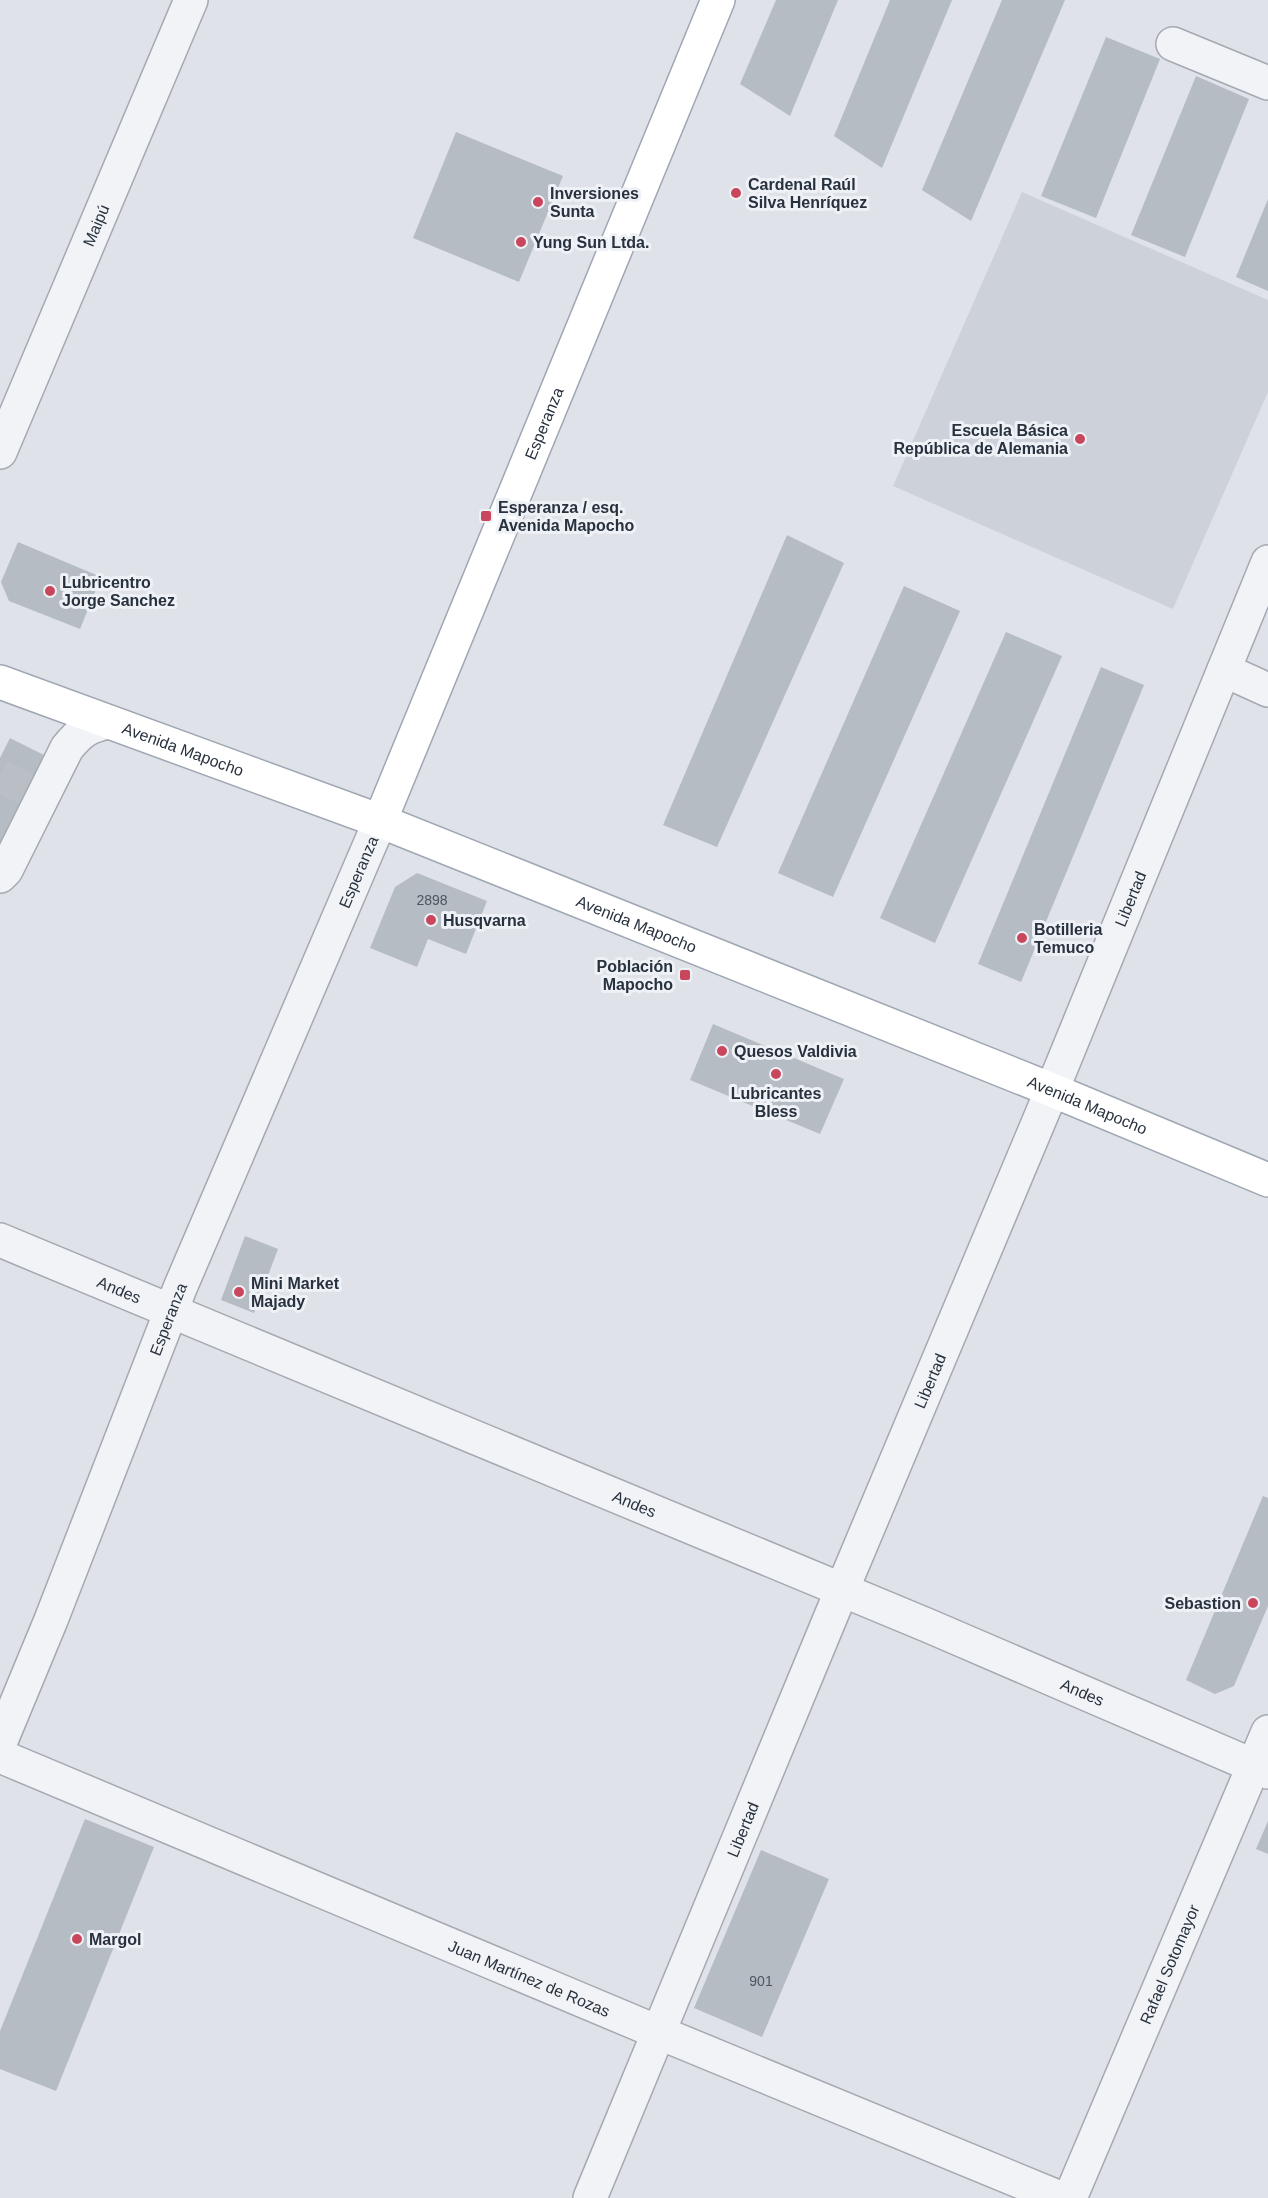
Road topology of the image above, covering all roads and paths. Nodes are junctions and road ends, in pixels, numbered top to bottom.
1 (192, 0) edge
2 (718, 0) edge
3 (1173, 44) dead end
4 (1268, 84) edge
5 (0, 452) edge
6 (1268, 562) edge
7 (1224, 670) junction
8 (0, 682) edge
9 (1268, 690) edge
10 (108, 722) junction
11 (380, 821) junction
12 (0, 876) edge
13 (1052, 1090) junction
14 (1268, 1180) edge
15 (0, 1240) edge
16 (170, 1312) junction
17 (842, 1589) junction
18 (1268, 1732) edge
19 (0, 1743) edge
20 (0, 1756) edge
21 (1261, 1769) edge
22 (660, 2033) junction
23 (590, 2198) edge
24 (1060, 2198) edge
25 (1070, 2198) edge

1 - 5 street, Maipú
2 - 11 main road, Esperanza
3 - 4 street
6 - 7 street, Libertad
7 - 9 street
7 - 13 street, Libertad
8 - 10 main road, Avenida Mapocho
10 - 11 main road, Avenida Mapocho
10 - 12 street
11 - 13 main road, Avenida Mapocho
11 - 16 street, Esperanza
13 - 14 main road, Avenida Mapocho
13 - 17 street, Libertad
15 - 16 street, Andes
16 - 17 street, Andes
16 - 19 street, Esperanza
17 - 21 street, Andes
17 - 22 street, Libertad
18 - 21 street, Rafael Sotomayor
20 - 22 street, Juan Martínez de Rozas
21 - 25 street, Rafael Sotomayor
22 - 23 street, Libertad
22 - 24 street, Juan Martínez de Rozas

